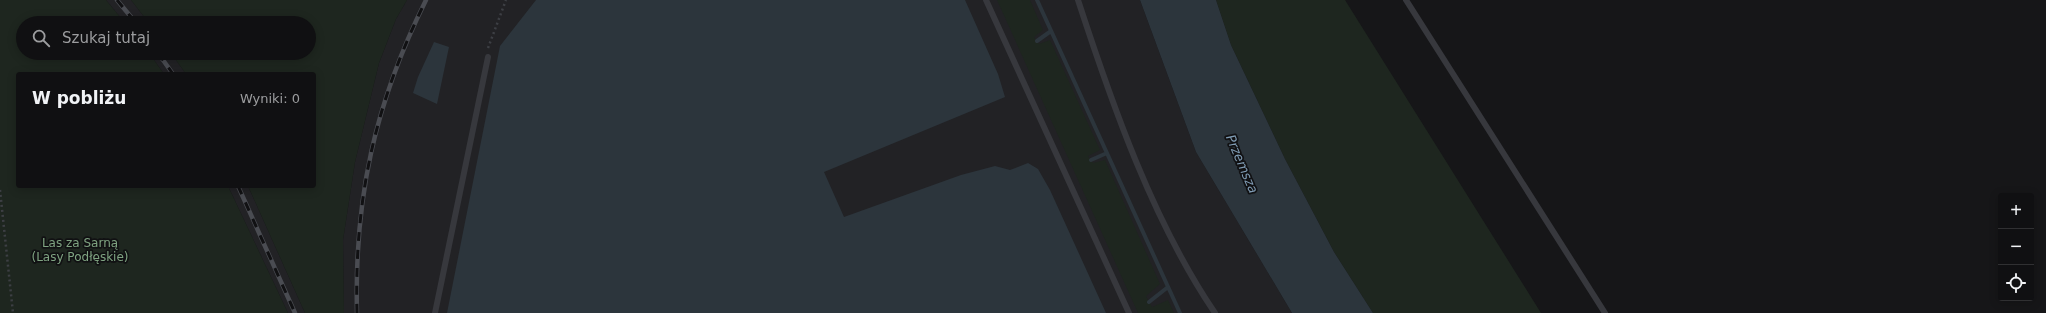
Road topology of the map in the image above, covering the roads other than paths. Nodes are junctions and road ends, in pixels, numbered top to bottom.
1 (986, 0) edge
2 (1078, 0) edge
3 (1406, 0) edge
4 (488, 57) dead end
5 (435, 313) edge
6 (1129, 313) edge
7 (1214, 313) edge
8 (1605, 313) edge

1 - 6 lane
2 - 7 lane
3 - 8 lane
4 - 5 lane

